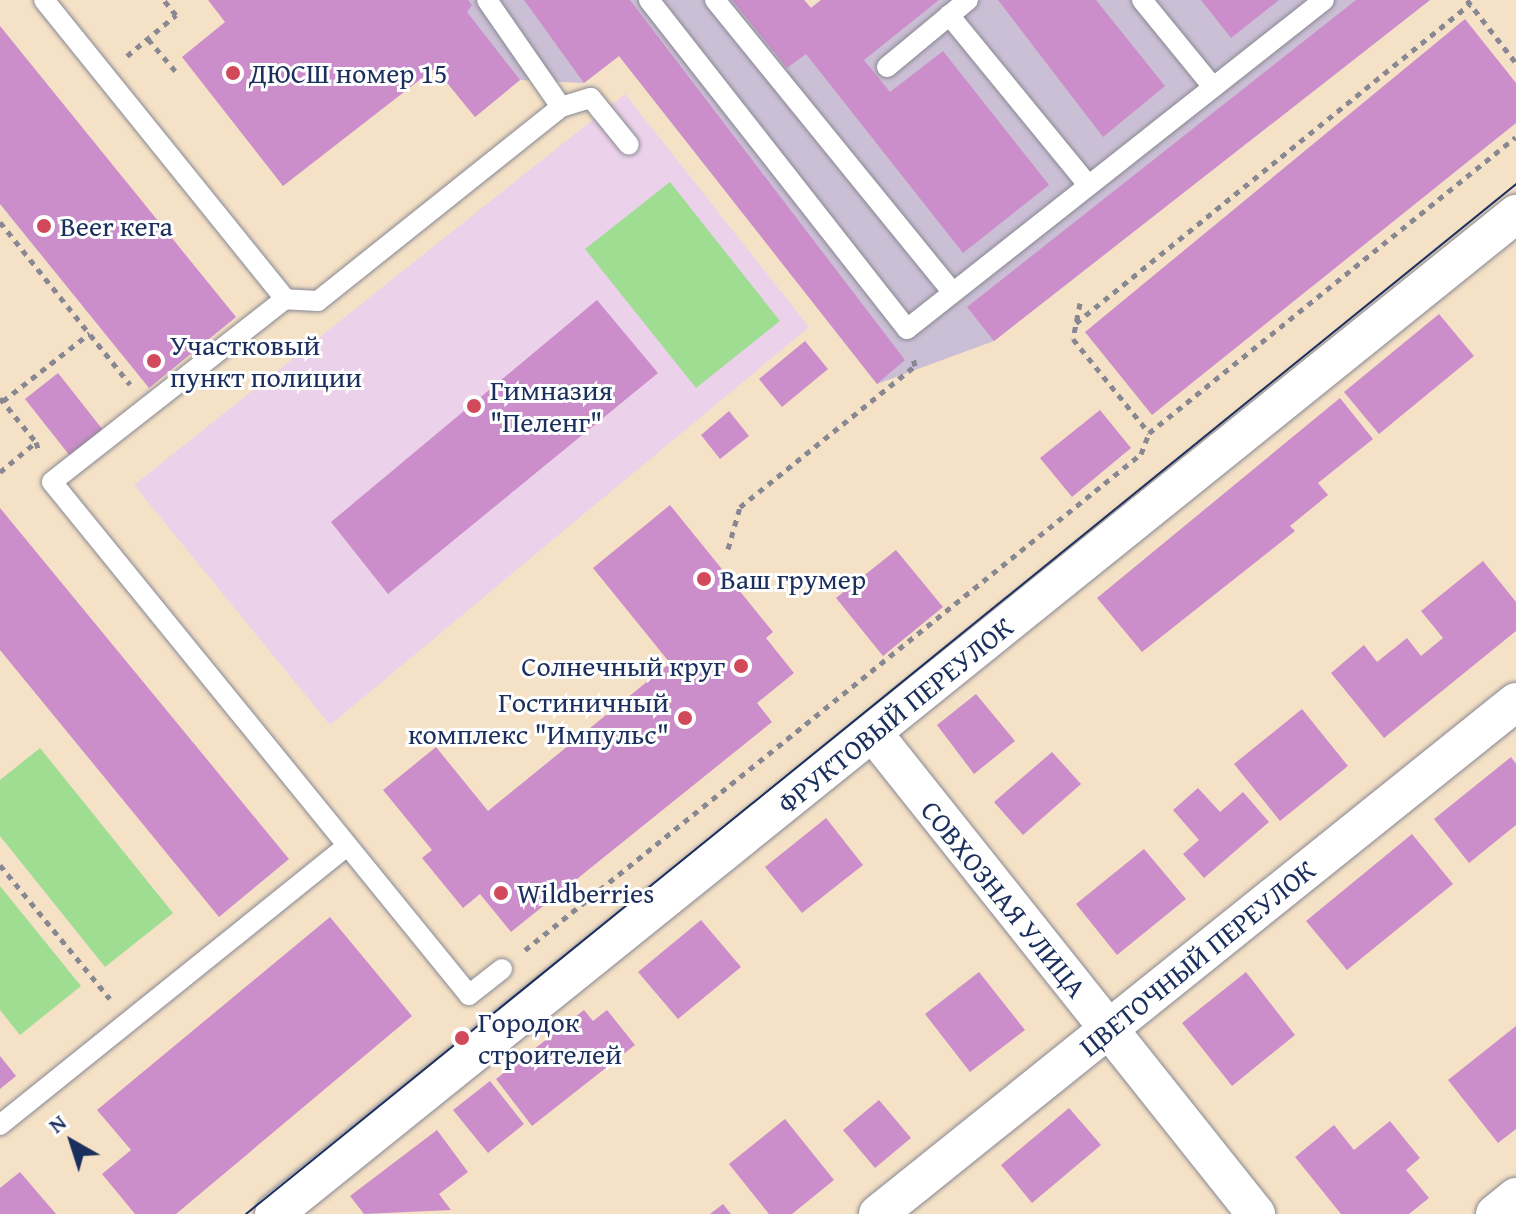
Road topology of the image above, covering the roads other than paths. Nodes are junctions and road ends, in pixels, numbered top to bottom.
1 (44, 0) edge
2 (487, 0) edge
3 (649, 0) edge
4 (715, 0) edge
5 (968, 0) edge
6 (1142, 0) edge
7 (1324, 0) edge
8 (949, 15) junction
9 (887, 67) dead end
10 (1213, 87) junction
11 (561, 107) junction
12 (629, 145) dead end
13 (1088, 185) junction
14 (1516, 214) edge
15 (952, 292) junction
16 (285, 299) junction
17 (1516, 702) edge
18 (873, 733) junction
19 (346, 847) junction
20 (502, 969) road end
21 (1108, 1029) junction
22 (0, 1125) edge
23 (1516, 1197) edge
24 (274, 1214) edge
25 (878, 1214) edge
26 (1256, 1214) edge
27 (1495, 1214) edge

1 - 16 lane
2 - 11 lane
3 - 15 lane
4 - 15 lane
5 - 8 lane
6 - 10 lane
7 - 10 lane
8 - 9 lane
8 - 13 lane
10 - 13 lane
11 - 12 lane
11 - 16 lane
13 - 15 lane
14 - 18 street, ФРУКТОВЫЙ ПЕРЕУЛОК
16 - 19 lane
17 - 21 street, ЦВЕТОЧНЫЙ ПЕРЕУЛОК
18 - 21 street, СОВХОЗНАЯ УЛИЦА
18 - 24 street, ФРУКТОВЫЙ ПЕРЕУЛОК
19 - 20 lane
19 - 22 lane
21 - 25 street, ЦВЕТОЧНЫЙ ПЕРЕУЛОК
21 - 26 street, СОВХОЗНАЯ УЛИЦА
23 - 27 street

